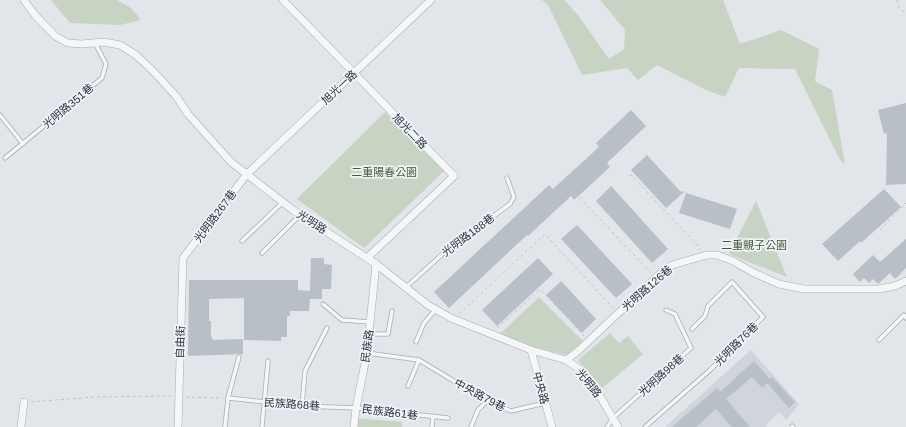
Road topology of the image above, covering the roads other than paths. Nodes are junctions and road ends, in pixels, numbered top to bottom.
1 (24, 0) edge
2 (283, 0) edge
3 (431, 0) edge
4 (95, 43) junction
5 (354, 73) junction
6 (0, 115) edge
7 (22, 144) junction
8 (5, 158) dead end
9 (247, 174) junction
10 (507, 178) dead end
11 (283, 202) junction
12 (301, 214) junction
13 (242, 241) dead end
14 (262, 253) dead end
15 (183, 258) joint
16 (367, 258) junction
17 (376, 264) junction
18 (906, 281) edge
19 (406, 288) junction
20 (322, 304) dead end
21 (436, 309) junction
22 (666, 310) dead end
23 (392, 311) dead end
24 (906, 318) edge
25 (370, 322) junction
26 (327, 328) dead end
27 (692, 329) dead end
28 (369, 334) junction
29 (879, 340) dead end
30 (416, 342) dead end
31 (531, 350) junction
32 (367, 353) junction
33 (239, 357) dead end
34 (419, 360) junction
35 (566, 360) junction
36 (268, 361) dead end
37 (408, 386) dead end
38 (228, 398) junction
39 (487, 401) junction
40 (24, 402) road end
41 (265, 402) junction
42 (545, 403) junction
43 (302, 406) junction
44 (356, 408) junction
45 (433, 418) junction
46 (448, 418) dead end
47 (613, 418) junction
48 (21, 427) edge
49 (178, 427) edge
50 (225, 427) edge
51 (262, 427) edge
52 (354, 427) edge
53 (432, 427) edge
54 (471, 427) edge
55 (552, 427) edge
56 (607, 427) edge
57 (618, 427) edge
58 (645, 427) edge

1 - 4 street, 光明路
2 - 5 street, 旭光二路
3 - 5 street, 旭光一路
4 - 7 lane, 光明路351巷
4 - 9 street, 光明路
5 - 9 street, 旭光一路
5 - 16 street, 旭光二路
6 - 7 lane
7 - 8 lane, 光明路351巷
9 - 11 street, 光明路
9 - 15 street, 光明路267巷
10 - 19 lane, 光明路188巷
11 - 12 street, 光明路
11 - 13 lane
12 - 14 lane
12 - 16 street, 光明路
15 - 49 street, 自由街
16 - 17 street, 光明路
17 - 19 street, 光明路
17 - 25 street, 民族路
18 - 35 street, 光明路126巷
19 - 21 street, 光明路
20 - 25 lane
21 - 30 lane
21 - 31 street, 光明路
22 - 47 lane, 光明路98巷
23 - 28 lane
24 - 29 lane
25 - 28 street, 民族路
26 - 43 lane
27 - 58 lane, 光明路76巷
28 - 32 street, 民族路
31 - 35 street, 光明路
31 - 42 street, 中央路
32 - 34 lane
32 - 44 street, 民族路
33 - 38 lane
34 - 37 lane
34 - 39 lane, 中央路79巷
35 - 47 street, 光明路
36 - 41 lane
38 - 41 lane, 民族路68巷
38 - 50 lane
39 - 42 lane, 中央路79巷
39 - 54 lane
40 - 48 street
41 - 43 lane, 民族路68巷
41 - 51 lane
42 - 55 street, 中央路
43 - 44 lane, 民族路68巷
44 - 45 lane, 民族路61巷
44 - 52 street, 民族路
45 - 46 lane, 民族路61巷
45 - 53 lane
47 - 56 lane
47 - 57 street, 光明路

